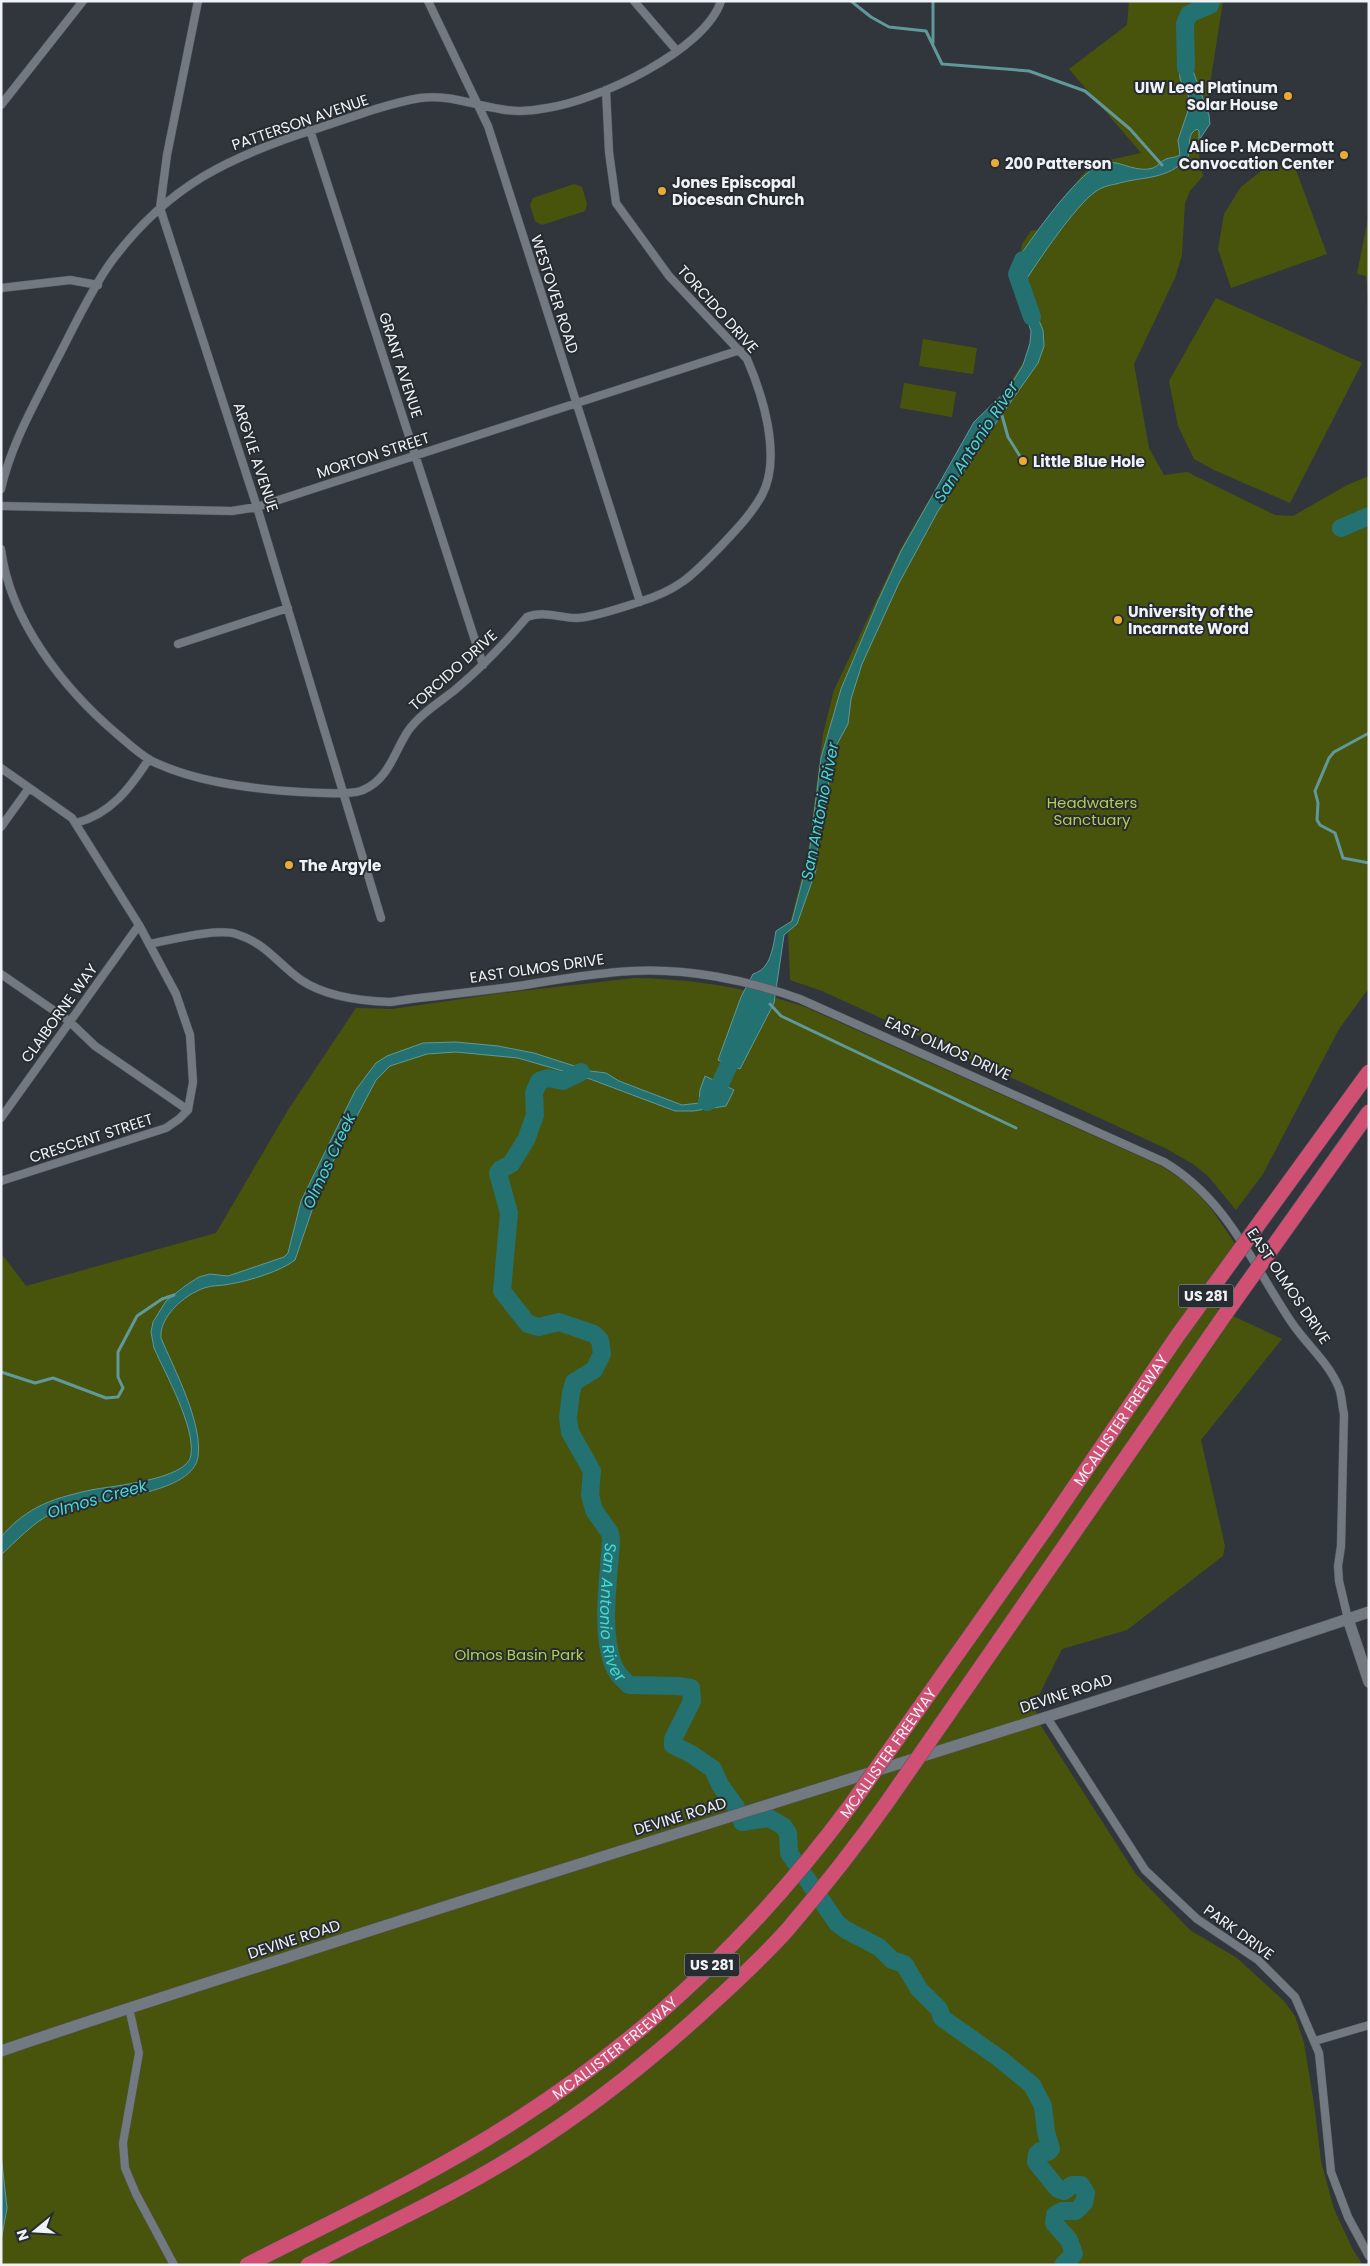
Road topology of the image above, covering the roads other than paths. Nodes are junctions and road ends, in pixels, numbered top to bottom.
1 (81, 1) edge
2 (198, 1) edge
3 (428, 1) edge
4 (634, 1) edge
5 (720, 1) edge
6 (677, 51) junction
7 (606, 90) junction
8 (478, 104) junction
9 (1, 105) edge
10 (310, 130) junction
11 (160, 208) junction
12 (98, 285) junction
13 (1, 288) edge
14 (740, 350) junction
15 (576, 404) junction
16 (416, 456) junction
17 (1, 489) edge
18 (1, 506) edge
19 (257, 507) junction
20 (1, 549) edge
21 (640, 602) junction
22 (288, 608) junction
23 (178, 644) dead end
24 (484, 665) junction
25 (149, 759) junction
26 (1, 768) edge
27 (29, 788) junction
28 (342, 792) junction
29 (76, 823) junction
30 (1, 827) edge
31 (381, 918) dead end
32 (139, 925) junction
33 (149, 944) junction
34 (1, 974) edge
35 (69, 1021) junction
36 (1369, 1072) edge
37 (188, 1110) junction
38 (1369, 1112) edge
39 (1, 1118) edge
40 (1, 1181) edge
41 (1369, 1612) edge
42 (1348, 1619) junction
43 (1369, 1682) edge
44 (1046, 1716) junction
45 (129, 2008) junction
46 (1369, 2025) edge
47 (1315, 2041) junction
48 (1, 2052) edge
49 (1369, 2256) edge
50 (174, 2265) edge
51 (247, 2265) edge
52 (308, 2265) edge

1 - 9 street
2 - 11 street, ARGYLE AVENUE
3 - 8 street, WESTOVER ROAD
4 - 6 street
5 - 6 street, PATTERSON AVENUE
6 - 7 street, PATTERSON AVENUE
7 - 8 street, PATTERSON AVENUE
7 - 14 street, TORCIDO DRIVE
8 - 10 street, PATTERSON AVENUE
8 - 15 street, WESTOVER ROAD
10 - 11 street, PATTERSON AVENUE
10 - 16 street, GRANT AVENUE
11 - 12 street, PATTERSON AVENUE
11 - 19 street, ARGYLE AVENUE
12 - 13 street
12 - 17 street, PATTERSON AVENUE
14 - 15 street, MORTON STREET
14 - 21 street, TORCIDO DRIVE
15 - 16 street, MORTON STREET
15 - 21 street, WESTOVER ROAD
16 - 19 street, MORTON STREET
16 - 24 street, GRANT AVENUE
18 - 19 street, MORTON STREET
19 - 22 street, ARGYLE AVENUE
20 - 25 street
21 - 24 street, TORCIDO DRIVE
22 - 23 street
22 - 28 street, ARGYLE AVENUE
24 - 28 street, TORCIDO DRIVE
25 - 28 street
25 - 29 street
26 - 27 street
27 - 29 street
27 - 30 street
28 - 31 street, ARGYLE AVENUE
29 - 32 street
32 - 33 street
32 - 35 street, CLAIBORNE WAY
33 - 37 street
33 - 42 street, EAST OLMOS DRIVE
34 - 35 street
35 - 37 street
35 - 39 street, CLAIBORNE WAY
36 - 51 highway, MCALLISTER FREEWAY / US 281, bridge
37 - 40 street, CRESCENT STREET
38 - 52 highway, MCALLISTER FREEWAY / US 281, bridge
41 - 42 street, DEVINE ROAD
42 - 43 street, EAST OLMOS DRIVE
42 - 44 street, DEVINE ROAD
44 - 45 street, DEVINE ROAD
44 - 47 street, PARK DRIVE
45 - 48 street, DEVINE ROAD
45 - 50 street
46 - 47 street
47 - 49 street, PARK DRIVE

